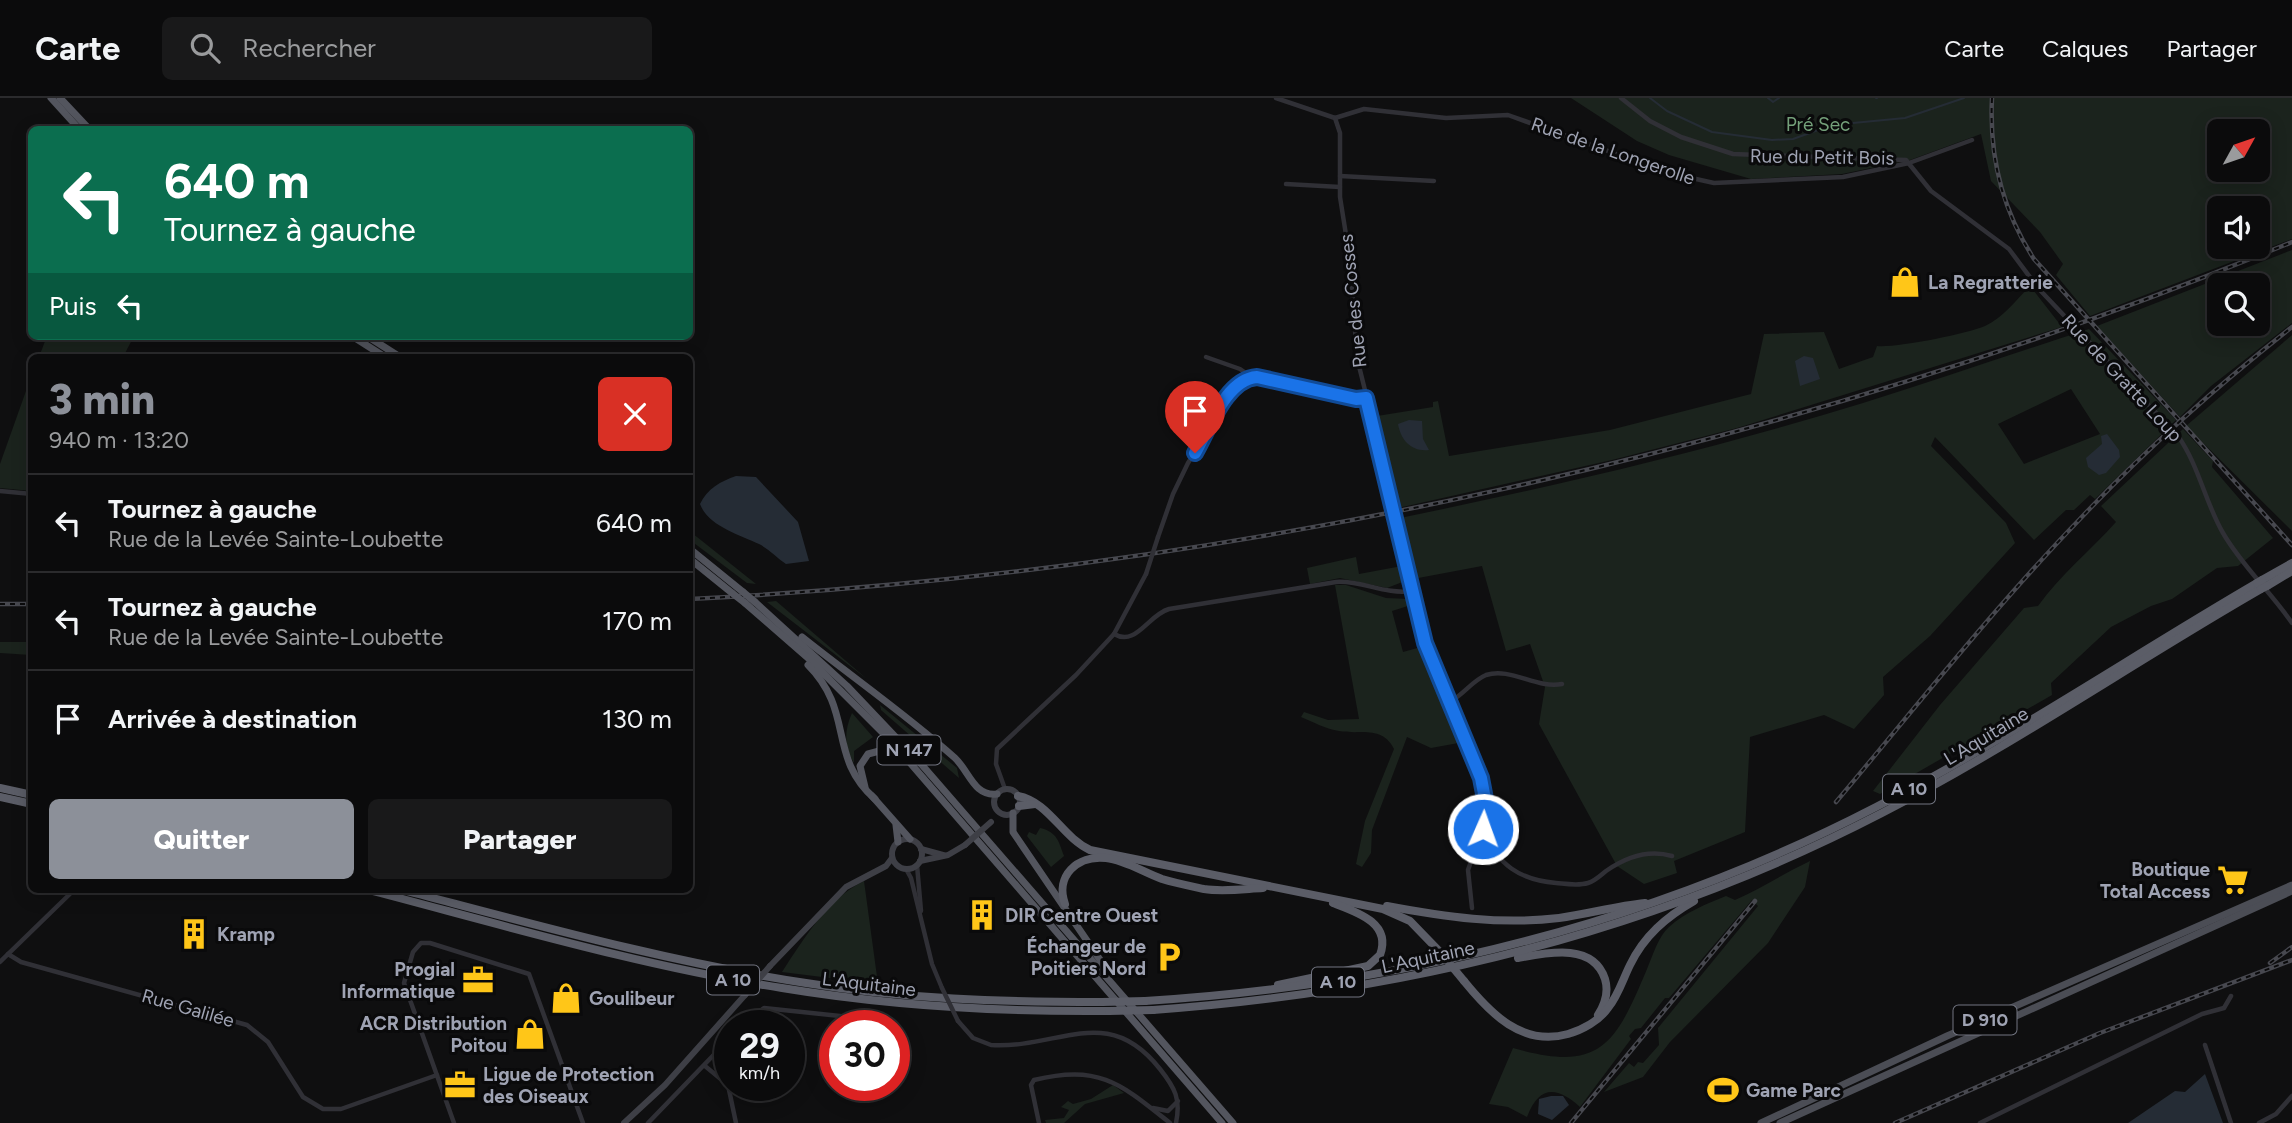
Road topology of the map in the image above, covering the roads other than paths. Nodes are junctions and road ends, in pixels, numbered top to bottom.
1 (51, 98) edge
2 (60, 98) edge
3 (1276, 98) edge
4 (1621, 98) edge
5 (1335, 118) junction
6 (76, 126) edge
7 (86, 126) edge
8 (1972, 139) dead end
9 (1909, 163) junction
10 (1339, 176) junction
11 (1434, 181) dead end
12 (1286, 184) dead end
13 (1340, 187) junction
14 (358, 340) edge
15 (373, 340) edge
16 (380, 354) edge
17 (395, 354) edge
18 (1206, 357) dead end
19 (1251, 377) junction
20 (1366, 398) junction
21 (0, 491) edge
22 (28, 494) edge
23 (693, 552) edge
24 (693, 561) edge
25 (2291, 566) edge
26 (2262, 584) junction
27 (1412, 591) junction
28 (757, 602) junction
29 (765, 619) junction
30 (2292, 623) edge
31 (1114, 634) junction
32 (1562, 684) dead end
33 (1451, 701) junction
34 (925, 778) junction
35 (0, 788) edge
36 (1001, 792) junction
37 (28, 794) edge
38 (1018, 796) junction
39 (0, 797) edge
40 (875, 799) junction
41 (28, 803) edge
42 (1016, 810) junction
43 (1044, 810) junction
44 (999, 812) junction
45 (894, 821) junction
46 (1483, 829) junction
47 (910, 839) junction
48 (898, 842) junction
49 (921, 849) junction
50 (948, 856) junction
51 (1104, 856) junction
52 (1672, 856) dead end
53 (892, 858) junction
54 (919, 863) junction
55 (902, 868) junction
56 (878, 871) junction
57 (2292, 885) edge
58 (1272, 887) junction
59 (1718, 888) junction
60 (2292, 891) edge
61 (71, 893) edge
62 (380, 893) edge
63 (415, 893) edge
64 (1307, 894) junction
65 (1345, 901) junction
66 (1658, 902) junction
67 (1065, 904) junction
68 (1472, 908) dead end
69 (921, 915) junction
70 (2210, 924) junction
71 (8, 954) junction
72 (0, 962) edge
73 (1402, 980) junction
74 (2231, 996) dead end
75 (1144, 999) junction
76 (761, 1010) edge
77 (783, 1010) edge
78 (1594, 1020) junction
79 (2204, 1045) dead end
80 (1175, 1055) junction
81 (714, 1056) edge
82 (705, 1066) junction
83 (437, 1074) junction
84 (2292, 1096) edge
85 (1178, 1100) junction
86 (1151, 1108) junction
87 (454, 1123) edge
88 (583, 1123) edge
89 (624, 1123) edge
90 (648, 1123) edge
91 (736, 1123) edge
92 (1039, 1123) edge
93 (1170, 1123) edge
94 (1176, 1123) edge
95 (1220, 1123) edge
96 (1235, 1123) edge
97 (1761, 1123) edge
98 (1780, 1123) edge
99 (1980, 1123) edge
100 (2231, 1123) edge
101 (2259, 1123) edge

1 - 6 highway
2 - 7 highway
3 - 5 street
4 - 9 street, Rue du Petit Bois
5 - 9 street, Rue de la Longerolle
5 - 10 street, Rue des Cosses
8 - 9 street, Rue de la Longerolle
9 - 30 street, Rue de Gratte Loup
10 - 11 street
10 - 13 street, Rue des Cosses
12 - 13 street
13 - 20 street, Rue des Cosses
14 - 16 highway
15 - 17 highway
18 - 19 street
19 - 20 street
19 - 31 street, bridge
20 - 27 street, Rue des Cosses, bridge
21 - 22 street
23 - 28 highway, bridge
24 - 29 highway, N 147, bridge
25 - 26 highway, L'Aquitaine / A 10
26 - 59 highway, L'Aquitaine / A 10
26 - 66 highway, L'Aquitaine / A 10
27 - 31 street
27 - 33 street, Rue des Cosses
28 - 36 highway
28 - 80 highway, N 147
29 - 34 highway, N 147
29 - 40 highway
31 - 36 street
32 - 33 street
33 - 46 street, Rue des Cosses
34 - 40 highway
34 - 95 highway, N 147
35 - 37 highway
36 - 38 main road
36 - 44 main road
38 - 42 main road
38 - 43 highway
39 - 41 highway
40 - 45 highway
42 - 43 highway
42 - 44 main road
42 - 67 highway
43 - 51 highway
44 - 50 main road, bridge
45 - 47 highway
45 - 48 highway
46 - 52 street
46 - 68 street, Rue des Cosses
47 - 48 main road
47 - 49 main road
48 - 53 main road
49 - 50 main road
49 - 54 main road
50 - 54 main road
51 - 58 highway
51 - 58 highway
51 - 67 highway
53 - 55 main road
53 - 56 main road
54 - 55 main road
54 - 69 street
55 - 56 main road
55 - 69 street
56 - 89 main road, bridge
57 - 70 main road, D 910
58 - 64 highway
59 - 73 highway, L'Aquitaine / A 10
59 - 78 highway
60 - 70 main road, D 910
61 - 71 street
62 - 73 highway, L'Aquitaine / A 10, bridge
63 - 75 highway, L'Aquitaine / A 10, bridge
64 - 65 highway
64 - 75 highway
65 - 66 highway
65 - 78 highway, bridge
66 - 75 highway, L'Aquitaine / A 10
67 - 80 highway
69 - 85 street, bridge
70 - 97 main road, D 910
70 - 98 main road, D 910
71 - 72 street
71 - 83 street, Rue Galilée
73 - 78 highway
74 - 99 street
76 - 77 street
79 - 100 street
80 - 96 highway
81 - 82 street
82 - 90 street
82 - 91 street
83 - 87 street
83 - 88 street
84 - 101 street
85 - 86 street
85 - 94 street
86 - 92 street
86 - 93 street

